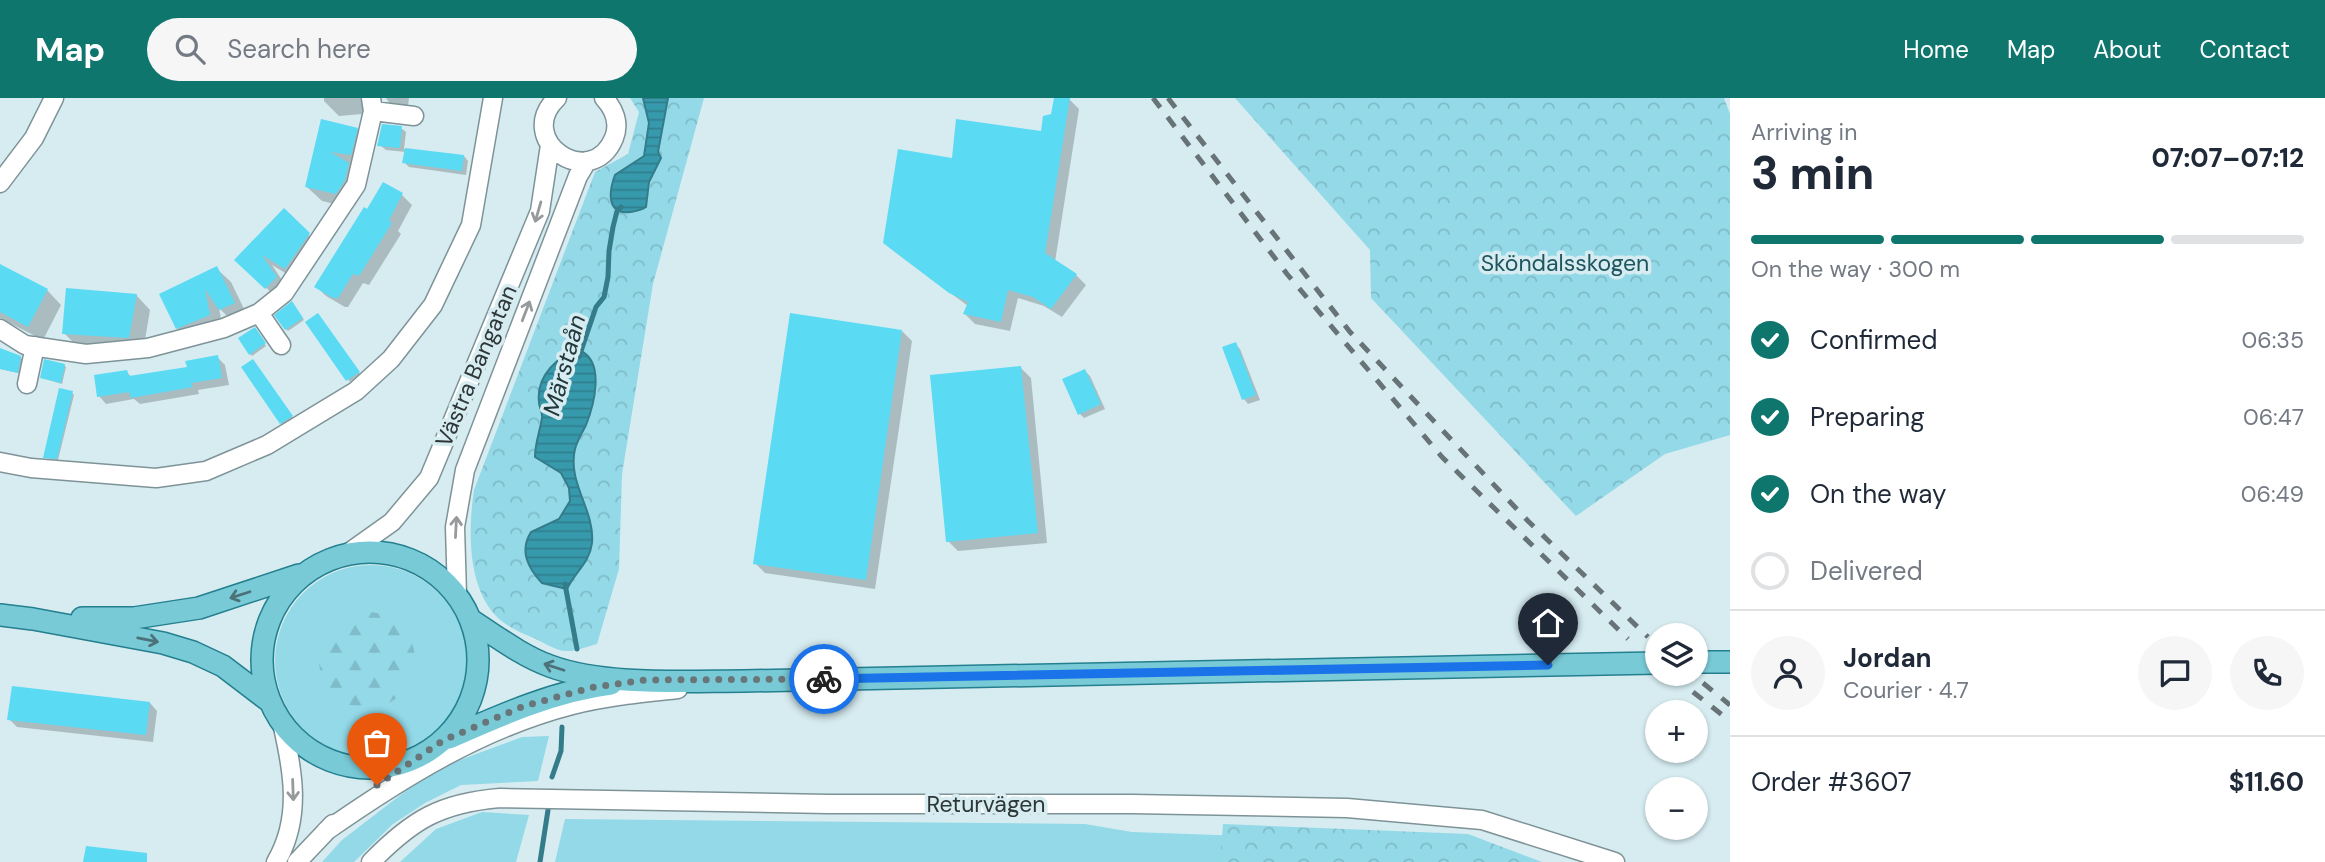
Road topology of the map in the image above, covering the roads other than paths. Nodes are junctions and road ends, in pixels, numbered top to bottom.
1 (54, 98) edge
2 (493, 98) edge
3 (558, 98) edge
4 (609, 101) edge
5 (372, 105) edge
6 (414, 116) dead end
7 (550, 145) junction
8 (587, 161) junction
9 (0, 183) edge
10 (259, 313) junction
11 (0, 329) edge
12 (281, 345) dead end
13 (36, 346) junction
14 (27, 384) dead end
15 (0, 462) edge
16 (347, 554) junction
17 (304, 573) junction
18 (457, 595) junction
19 (0, 615) edge
20 (33, 619) junction
21 (471, 620) junction
22 (1708, 662) edge
23 (1730, 662) edge
24 (1645, 663) edge
25 (645, 680) junction
26 (744, 681) junction
27 (270, 701) junction
28 (282, 723) junction
29 (444, 740) junction
30 (409, 762) junction
31 (326, 831) junction
32 (276, 862) edge
33 (297, 862) edge
34 (371, 862) edge
35 (1615, 862) edge

1 - 9 street
2 - 15 street
3 - 7 street, Västra Bangatan
4 - 8 street, Västra Bangatan
5 - 6 street
5 - 10 street
7 - 8 street
7 -> 16 street, Västra Bangatan
18 -> 8 street, Västra Bangatan
10 - 12 street
10 - 13 street
11 - 13 street
13 - 14 street
16 - 17 main road
16 - 18 main road
17 -> 20 main road
17 - 27 main road
18 - 21 main road
19 - 20 main road
20 -> 27 main road
25 -> 21 main road
21 - 29 main road
22 - 23 main road
24 - 26 main road
25 - 26 main road
25 - 29 main road
26 - 31 street
27 - 28 main road
28 - 30 main road
28 -> 32 street
29 - 30 main road
30 - 31 street
31 - 33 street
34 - 35 street, Returvägen

